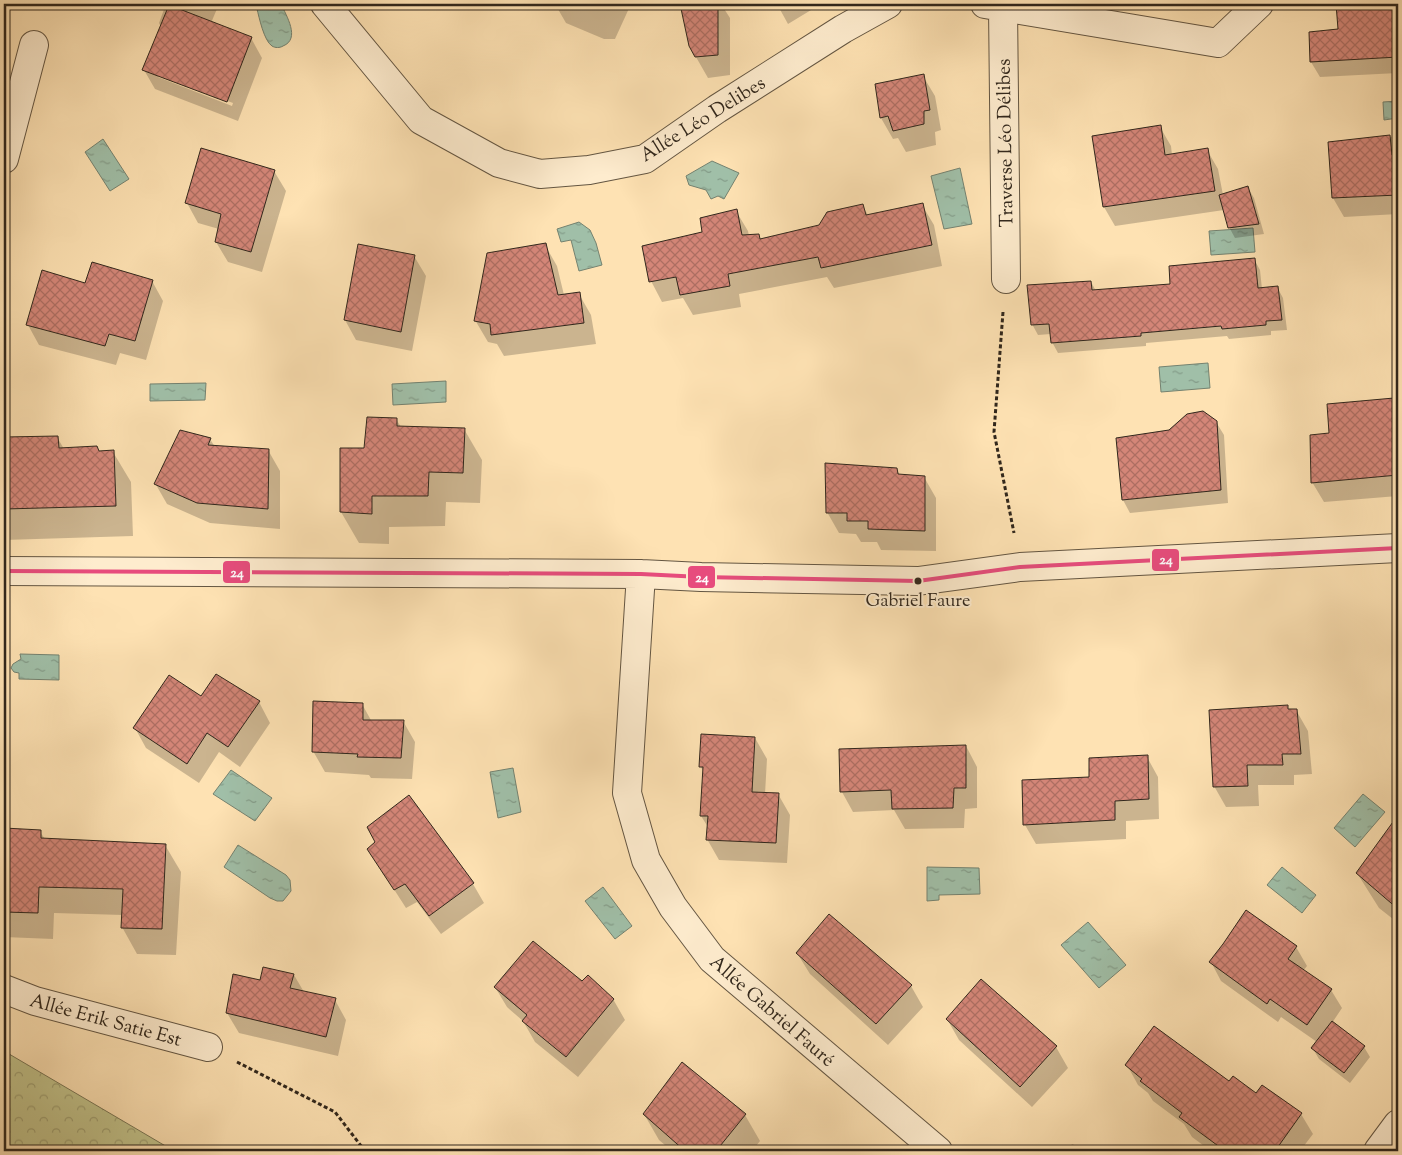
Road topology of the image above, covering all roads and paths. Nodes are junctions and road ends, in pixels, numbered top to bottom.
1 (325, 4) edge
2 (888, 4) edge
3 (1259, 4) edge
4 (994, 5) edge
5 (34, 45) dead end
6 (4, 159) edge
7 (1006, 279) joint
8 (1398, 548) edge
9 (1020, 568) junction
10 (4, 572) edge
11 (641, 574) junction
12 (4, 989) edge
13 (208, 1047) joint
14 (1398, 1124) edge
15 (365, 1151) edge
16 (938, 1151) edge
17 (1378, 1151) edge

1 - 2 street, Allée Léo Delibes
3 - 4 street
4 - 7 street, Traverse Léo Délibes
5 - 6 street
7 - 9 path
8 - 9 street
9 - 11 street
10 - 11 street
11 - 16 street, Allée Gabriel Fauré
12 - 13 street, Allée Erik Satie Est
13 - 15 path
14 - 17 street

